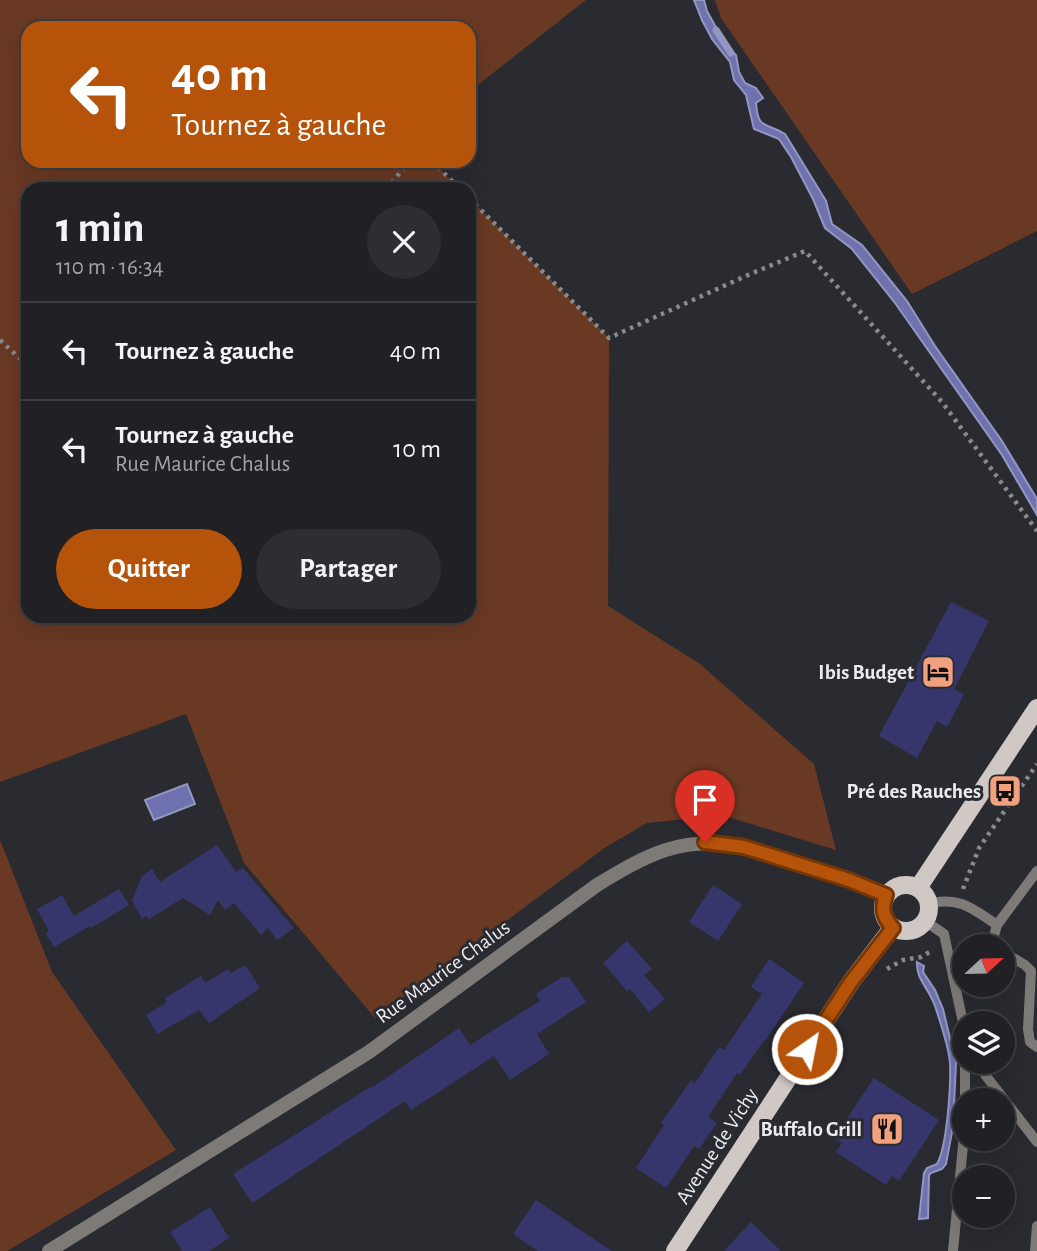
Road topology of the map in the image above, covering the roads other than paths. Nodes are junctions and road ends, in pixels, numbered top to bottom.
1 (1037, 708) edge
2 (1037, 722) edge
3 (1012, 748) junction
4 (1037, 871) edge
5 (886, 895) junction
6 (924, 904) junction
7 (998, 925) junction
8 (893, 928) junction
9 (995, 934) edge
10 (1015, 959) edge
11 (961, 1011) edge
12 (1037, 1047) edge
13 (985, 1074) edge
14 (1037, 1142) edge
15 (962, 1151) edge
16 (1037, 1226) edge
17 (49, 1251) edge
18 (675, 1251) edge
19 (953, 1251) edge
20 (1035, 1251) edge

1 - 3 main road
2 - 3 main road
3 - 6 main road
4 - 7 lane
5 - 6 main road
5 - 8 main road
5 - 17 street, Rue Maurice Chalus
6 - 7 lane
6 - 8 main road
6 - 11 lane
7 - 9 lane
8 - 18 main road, Avenue de Vichy
10 - 12 lane
13 - 14 lane
15 - 19 lane
16 - 20 lane

